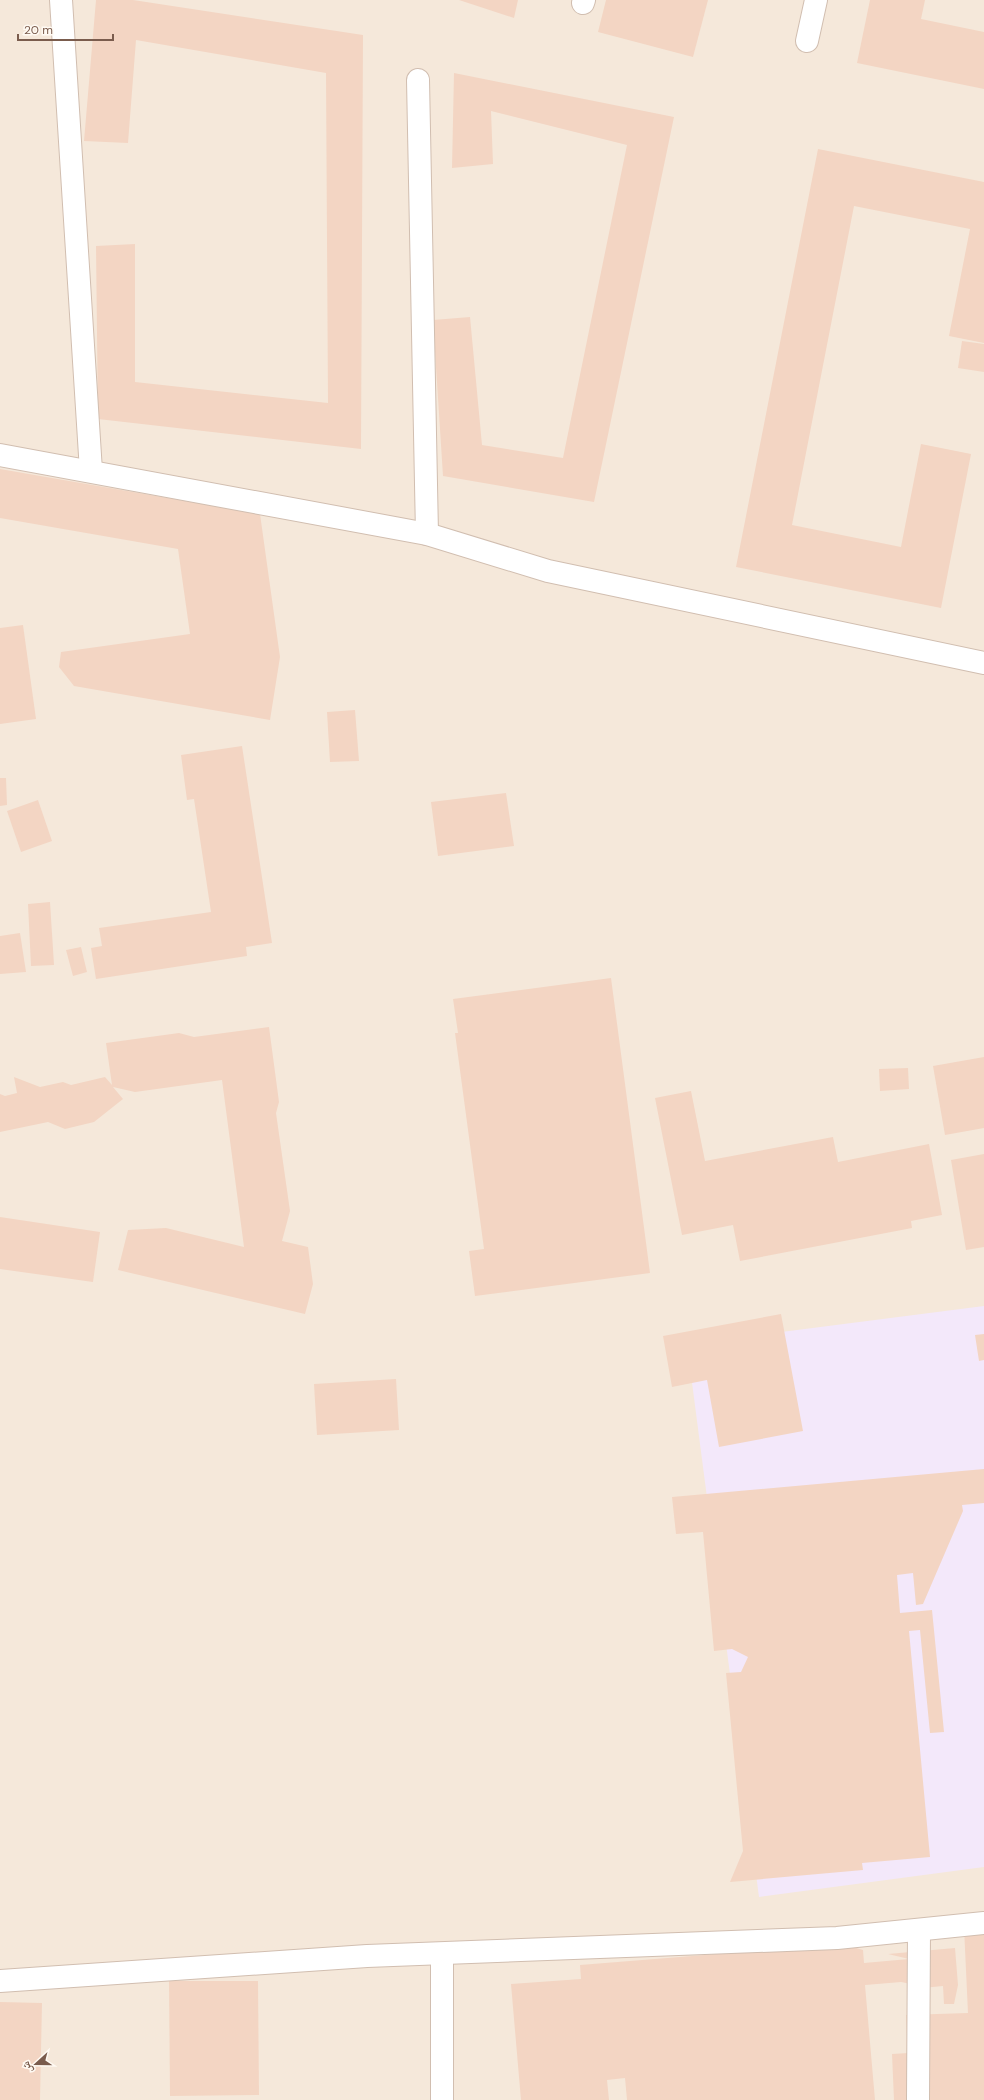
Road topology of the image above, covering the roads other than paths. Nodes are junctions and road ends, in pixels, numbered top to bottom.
1 (60, 0) edge
2 (816, 0) edge
3 (807, 41) dead end
4 (418, 80) dead end
5 (0, 455) edge
6 (91, 472) junction
7 (427, 534) junction
8 (984, 663) edge
9 (984, 1923) edge
10 (920, 1930) junction
11 (442, 1954) junction
12 (0, 1981) edge
13 (442, 2100) edge
14 (918, 2100) edge

1 - 6 street
2 - 3 street
4 - 7 street
5 - 6 street
6 - 7 street
7 - 8 street
9 - 10 street
10 - 11 street
10 - 14 street
11 - 12 street
11 - 13 street

